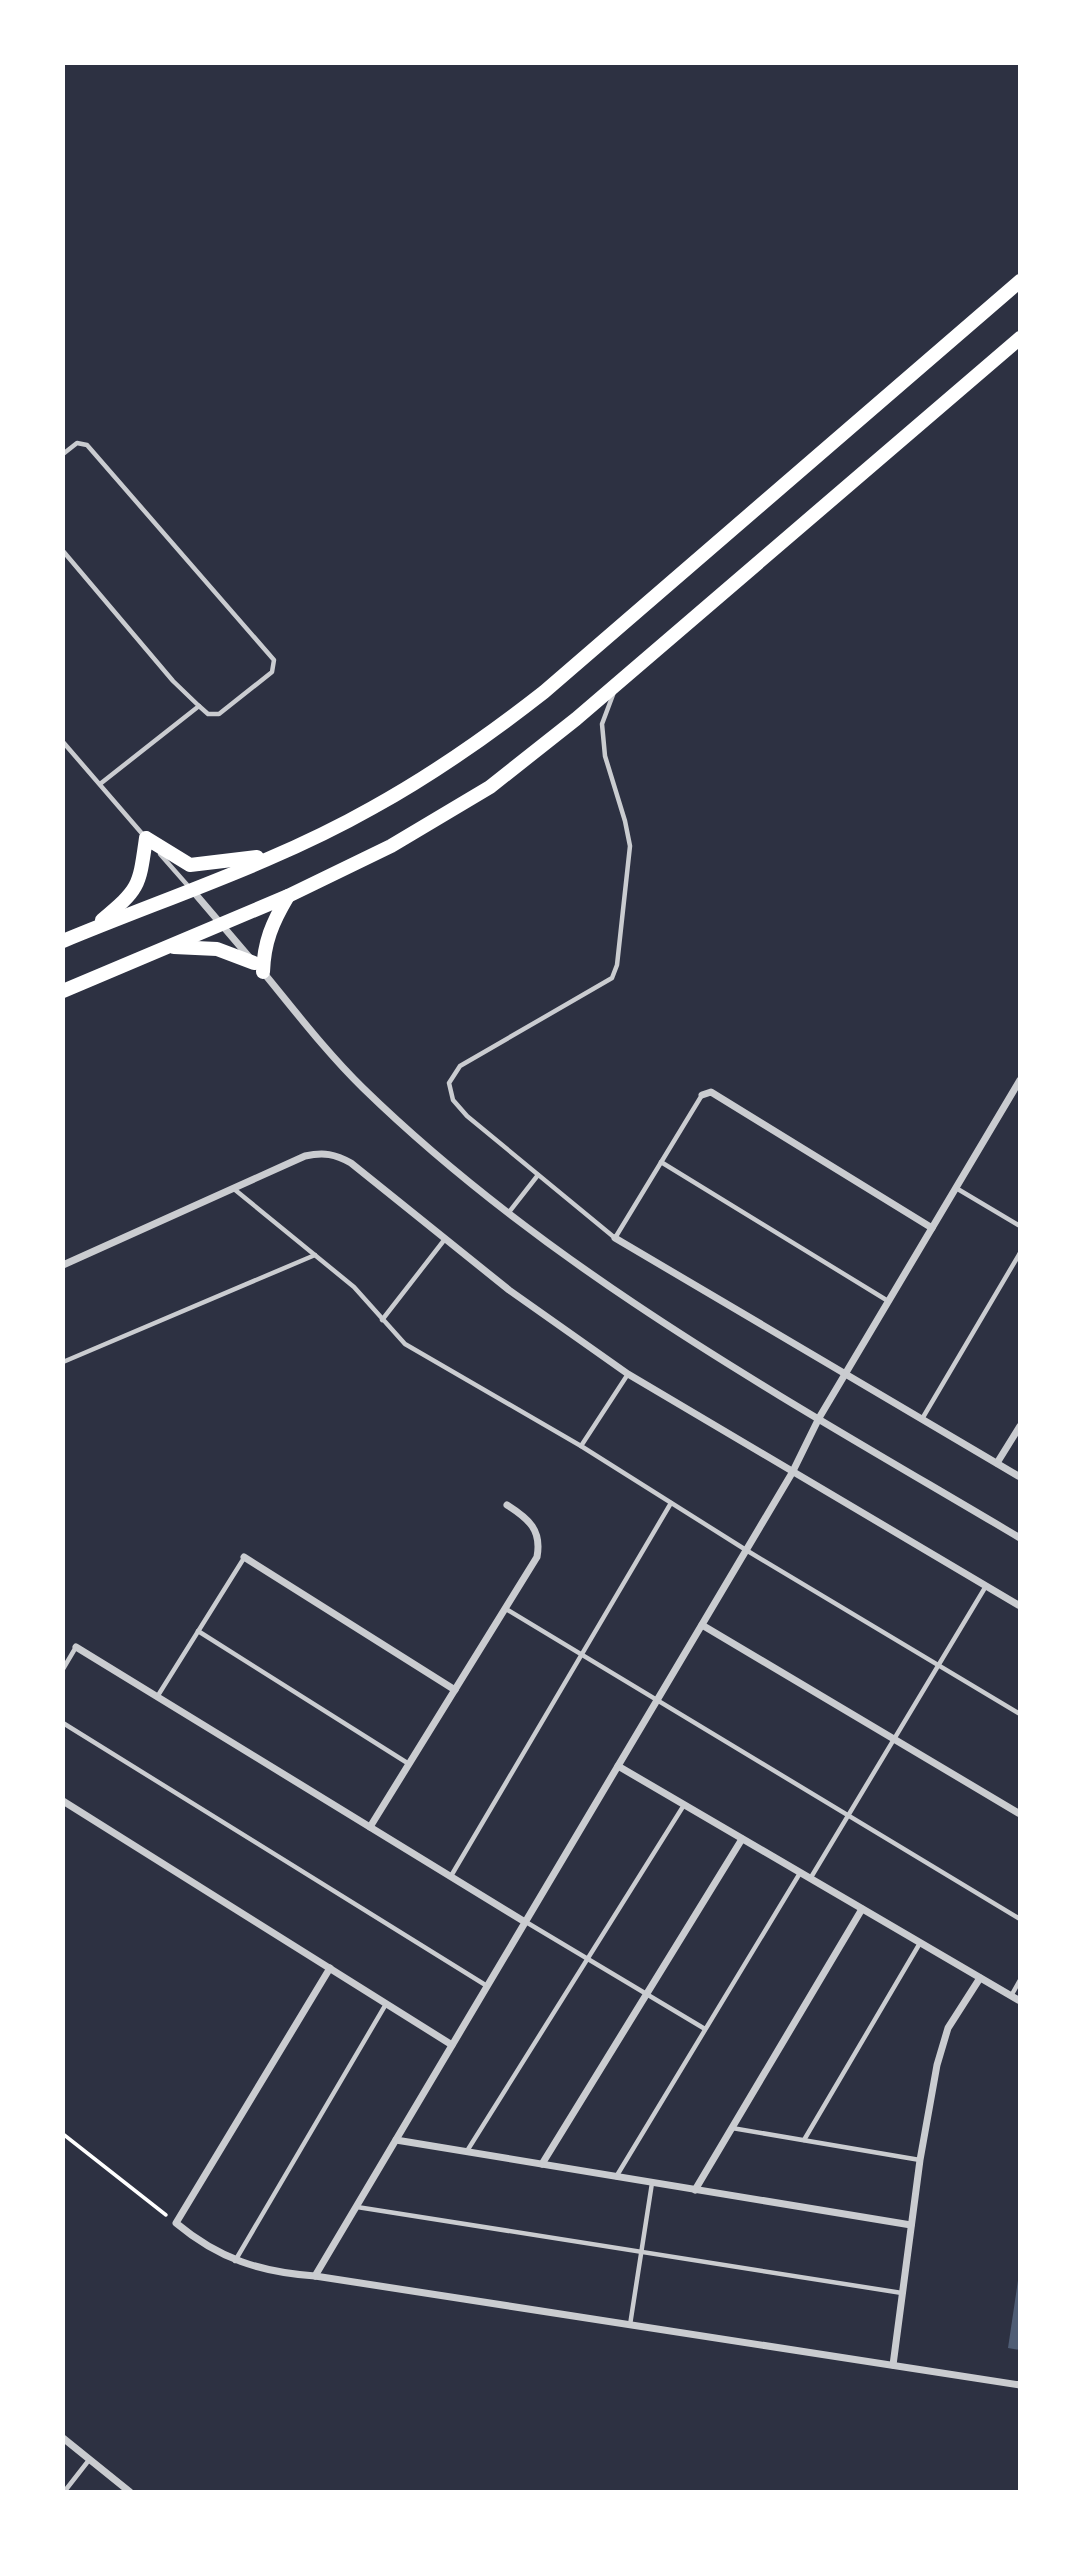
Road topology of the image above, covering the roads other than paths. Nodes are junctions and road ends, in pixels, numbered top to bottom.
1 (1020, 281) edge
2 (1020, 338) edge
3 (63, 454) edge
4 (63, 551) edge
5 (618, 682) junction
6 (199, 706) junction
7 (63, 742) edge
8 (100, 784) junction
9 (146, 838) junction
10 (275, 855) junction
11 (191, 889) junction
12 (288, 896) junction
13 (221, 924) junction
14 (92, 929) junction
15 (63, 941) edge
16 (167, 947) junction
17 (258, 968) junction
18 (63, 990) edge
19 (1020, 1080) edge
20 (702, 1095) joint
21 (661, 1161) junction
22 (538, 1175) junction
23 (956, 1188) junction
24 (234, 1189) junction
25 (509, 1212) junction
26 (1020, 1226) edge
27 (932, 1228) junction
28 (615, 1238) junction
29 (445, 1239) junction
30 (1020, 1253) edge
31 (315, 1255) junction
32 (63, 1265) edge
33 (888, 1301) junction
34 (382, 1320) junction
35 (63, 1362) edge
36 (628, 1374) junction
37 (845, 1374) junction
38 (819, 1418) junction
39 (922, 1419) junction
40 (1020, 1426) edge
41 (581, 1446) junction
42 (997, 1464) junction
43 (792, 1473) junction
44 (1020, 1477) edge
45 (671, 1503) junction
46 (507, 1506) dead end
47 (1020, 1538) edge
48 (746, 1550) junction
49 (244, 1557) joint
50 (986, 1587) junction
51 (1020, 1606) edge
52 (505, 1608) junction
53 (702, 1625) junction
54 (198, 1631) junction
55 (76, 1647) joint
56 (581, 1654) junction
57 (939, 1665) junction
58 (63, 1669) edge
59 (455, 1690) junction
60 (157, 1697) junction
61 (657, 1700) junction
62 (1020, 1714) edge
63 (63, 1723) edge
64 (894, 1739) junction
65 (409, 1764) junction
66 (618, 1766) junction
67 (63, 1801) edge
68 (684, 1805) junction
69 (1020, 1814) edge
70 (848, 1815) junction
71 (370, 1827) junction
72 (742, 1839) junction
73 (800, 1873) junction
74 (451, 1876) junction
75 (810, 1878) junction
76 (862, 1909) junction
77 (1020, 1919) edge
78 (525, 1922) junction
79 (920, 1943) junction
80 (588, 1959) junction
81 (330, 1968) junction
82 (980, 1978) junction
83 (1020, 1979) edge
84 (487, 1986) junction
85 (647, 1994) junction
86 (1011, 1996) junction
87 (1020, 2001) edge
88 (386, 2004) junction
89 (705, 2029) junction
90 (453, 2045) junction
91 (732, 2128) junction
92 (396, 2140) junction
93 (804, 2140) junction
94 (467, 2152) junction
95 (920, 2160) junction
96 (542, 2164) junction
97 (616, 2177) junction
98 (652, 2183) junction
99 (695, 2190) junction
100 (356, 2207) junction
101 (911, 2225) junction
102 (641, 2252) junction
103 (234, 2261) junction
104 (315, 2276) junction
105 (902, 2293) junction
106 (630, 2325) junction
107 (893, 2365) junction
108 (1020, 2385) edge
109 (63, 2438) edge
110 (90, 2459) junction
111 (64, 2492) edge
112 (130, 2492) edge

1 - 10 main road
2 - 5 main road
3 - 6 lane
4 - 6 lane
5 - 12 main road
5 - 22 lane
6 - 8 lane
7 - 8 lane
8 - 9 lane
9 - 10 main road
9 - 11 lane
9 - 14 main road
10 - 11 main road
11 - 13 street
11 - 14 main road
12 - 13 main road
12 - 17 main road
13 - 16 main road
13 - 17 street
14 - 15 main road
16 - 17 main road
16 - 18 main road
17 - 25 street
19 - 23 street
20 - 21 lane
20 - 27 street
21 - 28 lane
21 - 33 lane
22 - 25 lane
22 - 28 lane
23 - 26 lane
23 - 27 street
24 - 29 street
24 - 31 lane
24 - 32 street
25 - 38 street
27 - 33 street
28 - 37 street
29 - 34 lane
29 - 36 street
30 - 39 lane
31 - 34 lane
31 - 35 lane
33 - 37 street
34 - 41 lane
36 - 41 lane
36 - 43 street
37 - 38 street
37 - 39 street
38 - 43 street
38 - 47 street
39 - 42 street
40 - 42 street
41 - 45 lane
42 - 44 street
43 - 48 street
43 - 50 street
45 - 48 lane
45 - 56 lane
46 - 52 street
48 - 53 street
48 - 57 lane
49 - 54 lane
49 - 59 street
50 - 51 street
50 - 57 lane
52 - 56 lane
52 - 59 street
53 - 61 street
53 - 64 street
54 - 60 lane
54 - 65 lane
55 - 58 lane
55 - 60 street
56 - 61 lane
56 - 74 lane
57 - 62 lane
57 - 64 lane
59 - 65 street
60 - 71 street
61 - 66 street
61 - 70 lane
63 - 84 lane
64 - 69 street
64 - 70 lane
65 - 71 street
66 - 68 street
66 - 78 street
67 - 81 street
68 - 72 street
68 - 80 lane
70 - 75 lane
70 - 77 lane
71 - 74 street
72 - 73 street
72 - 85 street
73 - 75 street
73 - 89 lane
74 - 78 street
75 - 76 street
76 - 79 street
76 - 91 street
78 - 80 lane
78 - 84 street
79 - 82 street
79 - 93 lane
80 - 85 lane
80 - 94 lane
81 - 88 street
81 - 103 street
82 - 86 street
82 - 95 street
83 - 86 lane
84 - 90 street
85 - 89 lane
85 - 96 street
86 - 87 street
88 - 90 street
88 - 103 lane
89 - 97 lane
90 - 92 street
91 - 93 lane
91 - 99 street
92 - 94 street
92 - 100 street
93 - 95 lane
94 - 96 street
95 - 101 street
96 - 97 street
97 - 98 street
98 - 99 street
98 - 102 lane
99 - 101 street
100 - 102 lane
100 - 104 street
101 - 105 street
102 - 105 lane
102 - 106 lane
103 - 104 street
104 - 106 street
105 - 107 street
106 - 107 street
107 - 108 street
109 - 110 street
110 - 111 lane
110 - 112 street

